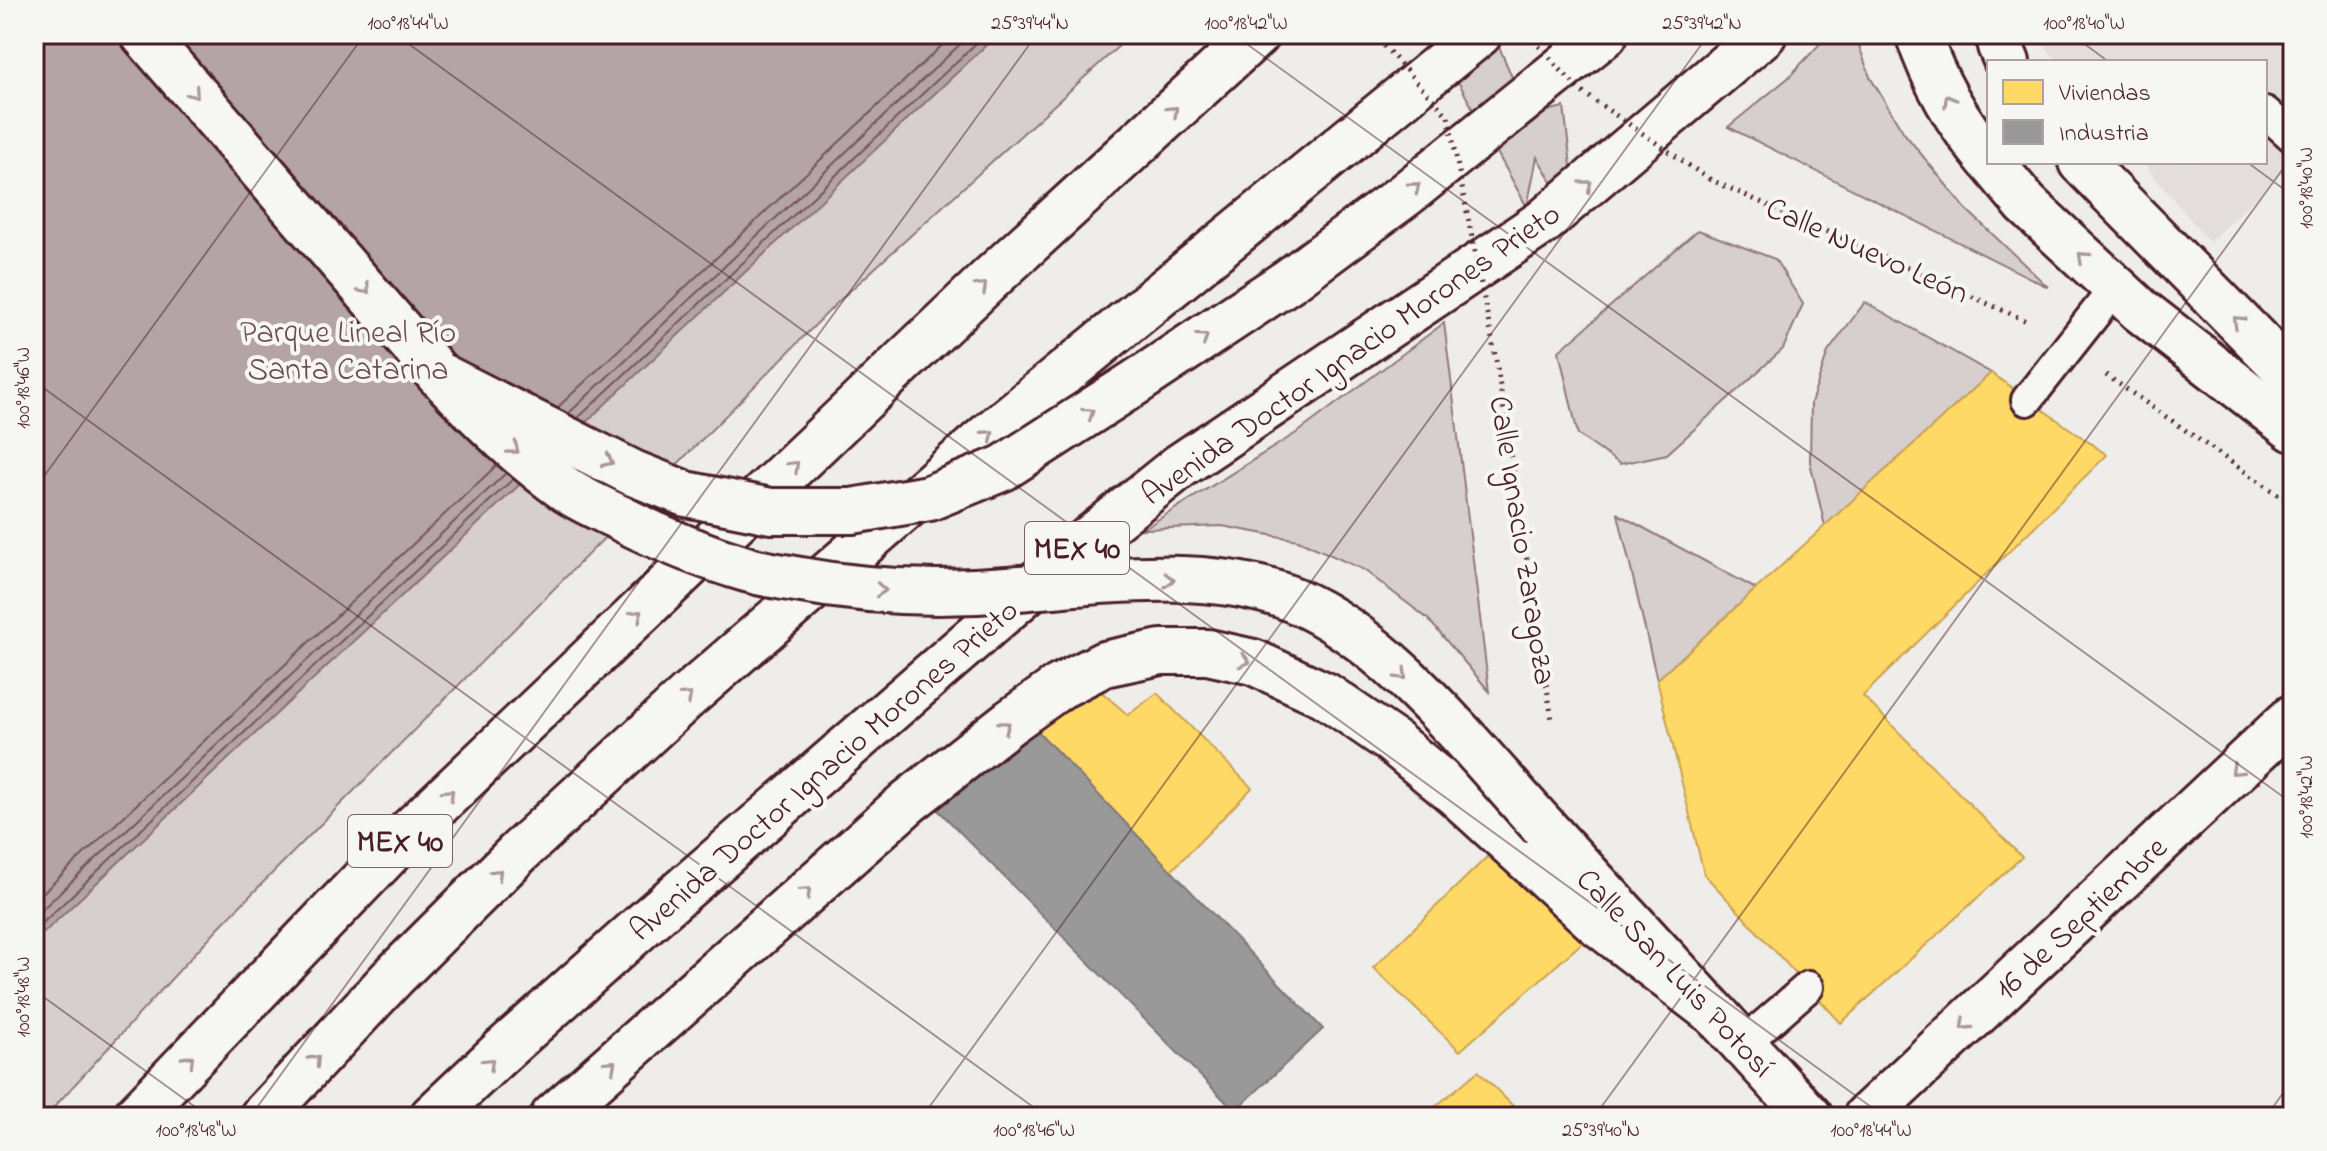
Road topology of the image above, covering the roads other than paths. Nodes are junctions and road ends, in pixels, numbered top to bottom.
1 (143, 34) edge
2 (1257, 34) edge
3 (1479, 34) edge
4 (1605, 34) edge
5 (1764, 34) edge
6 (1918, 34) edge
7 (1998, 34) edge
8 (2006, 60) edge
9 (2267, 114) edge
10 (2293, 137) edge
11 (1987, 157) edge
12 (1993, 164) edge
13 (2083, 164) edge
14 (2128, 299) junction
15 (439, 375) junction
16 (2293, 377) edge
17 (2027, 400) dead end
18 (2293, 429) edge
19 (2293, 717) edge
20 (1808, 987) dead end
21 (1709, 1009) junction
22 (1743, 1044) junction
23 (135, 1117) edge
24 (262, 1117) edge
25 (432, 1117) edge
26 (553, 1117) edge
27 (1810, 1117) edge
28 (1866, 1117) edge

1 -> 15 main road
23 -> 2 main road, MEX 40
24 -> 3 main road
15 -> 4 main road, bridge
25 -> 5 main road, Avenida Doctor Ignacio Morones Prieto / MEX 40
11 -> 6 main road
7 - 8 main road
9 - 10 lane
14 -> 12 main road
16 -> 13 main road
14 - 17 lane
14 - 18 main road
15 -> 21 main road, Calle San Luis Potosí, bridge
19 -> 28 main road, 16 de Septiembre
20 - 22 lane
21 - 22 main road, Calle San Luis Potosí
26 -> 21 main road
22 - 27 main road, Calle San Luis Potosí

